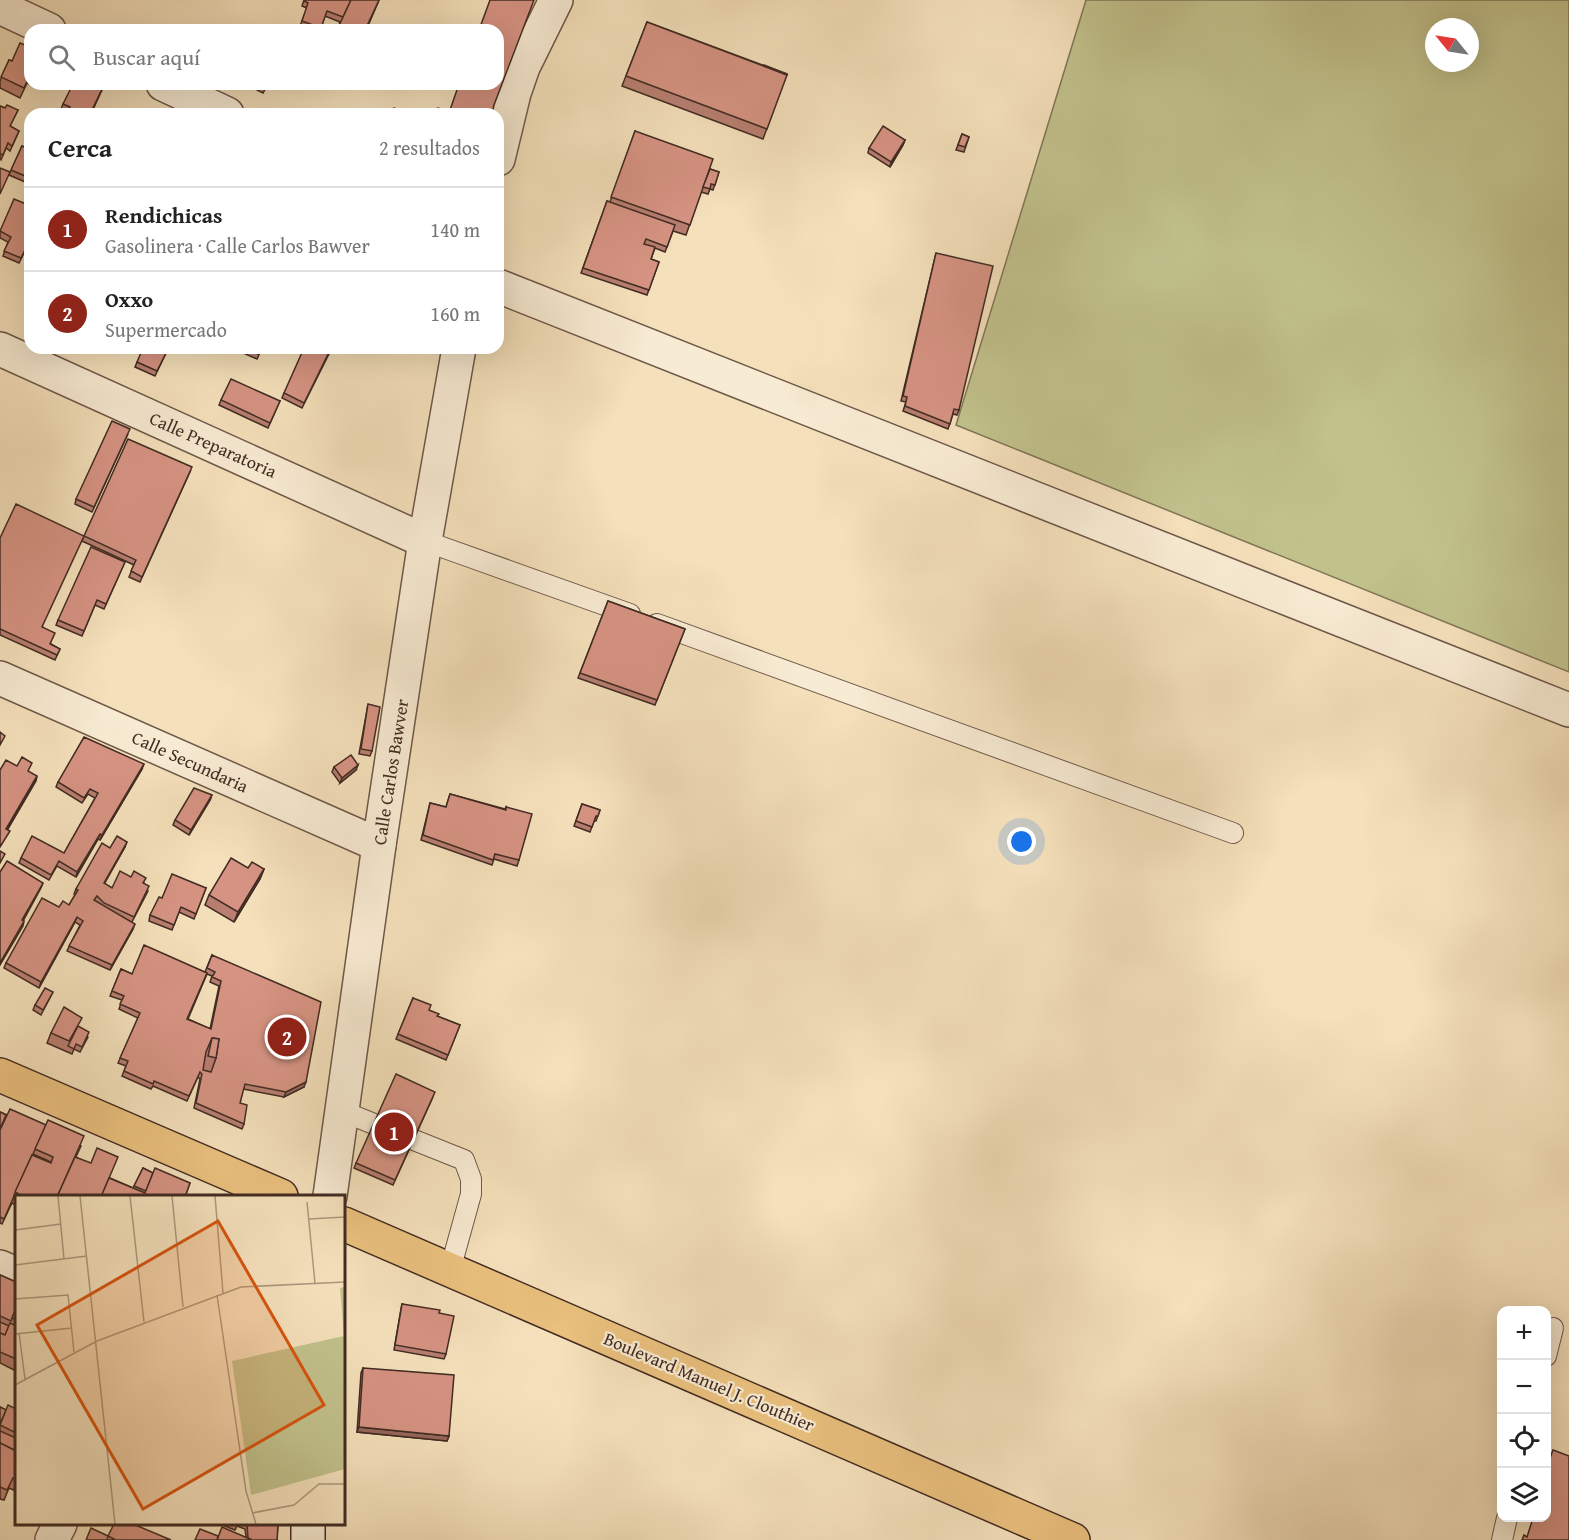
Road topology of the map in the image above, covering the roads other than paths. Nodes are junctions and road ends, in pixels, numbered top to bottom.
1 (556, 0) edge
2 (0, 7) edge
3 (36, 24) edge
4 (176, 90) edge
5 (213, 108) edge
6 (504, 134) edge
7 (504, 288) edge
8 (0, 349) edge
9 (458, 354) edge
10 (425, 540) junction
11 (0, 678) edge
12 (1569, 710) edge
13 (1233, 833) dead end
14 (380, 845) junction
15 (0, 1075) edge
16 (342, 1111) junction
17 (374, 1124) edge
18 (414, 1140) edge
19 (276, 1195) edge
20 (330, 1195) edge
21 (345, 1224) edge
22 (0, 1267) edge
23 (450, 1270) junction
24 (15, 1274) edge
25 (1553, 1328) dead end
26 (1551, 1336) edge
27 (1506, 1522) edge
28 (60, 1525) edge
29 (52, 1540) edge
30 (1073, 1540) edge
31 (1502, 1540) edge

1 - 6 street
2 - 3 street
4 - 5 street
7 - 12 street
8 - 10 street, Calle Preparatoria
9 - 10 street, Calle Carlos Bawver
10 - 13 lane
10 - 14 street, Calle Carlos Bawver
11 - 14 street, Calle Secundaria
14 - 16 street, Calle Carlos Bawver
15 - 19 main road
16 - 17 lane
16 - 20 street, Calle Carlos Bawver
18 - 23 lane
21 - 23 main road, Boulevard Manuel J. Clouthier
22 - 24 street
23 - 30 main road, Boulevard Manuel J. Clouthier
25 - 26 lane
27 - 31 lane
28 - 29 street

